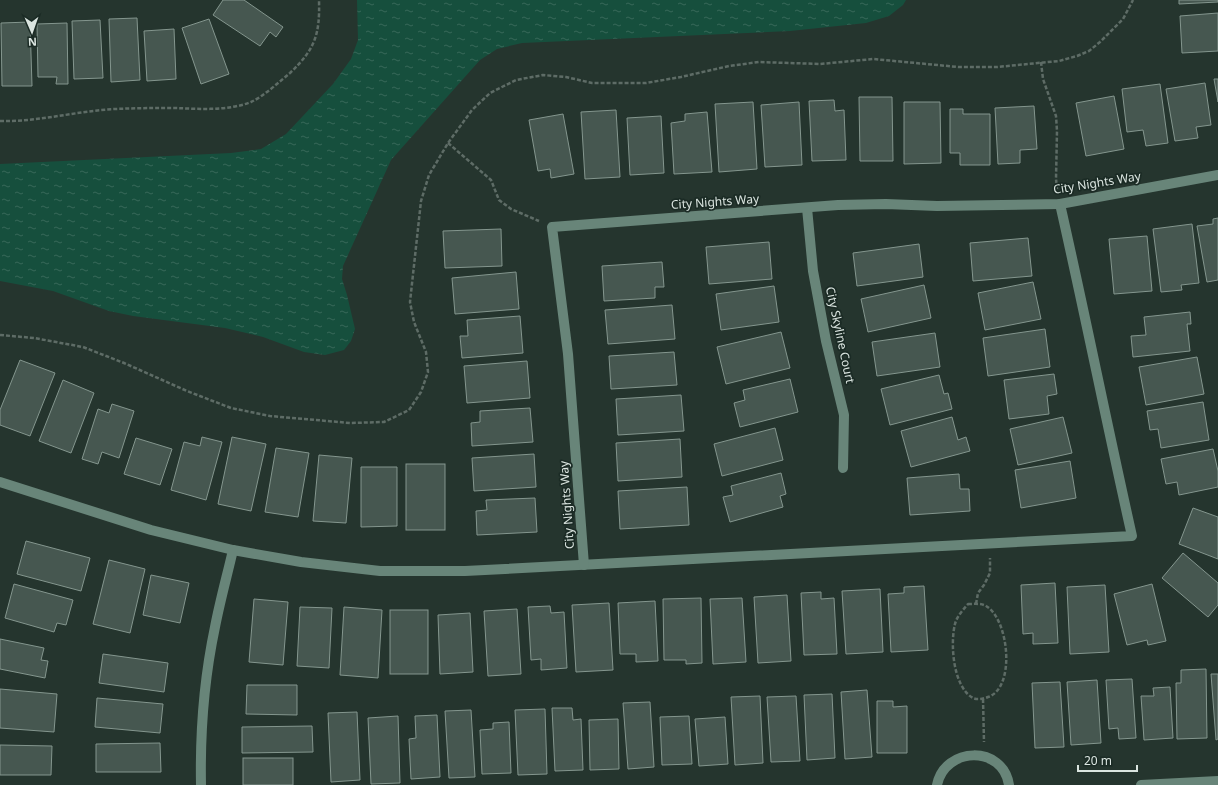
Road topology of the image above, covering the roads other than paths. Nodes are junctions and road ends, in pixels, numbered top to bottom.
1 (1218, 175) edge
2 (1060, 204) junction
3 (806, 208) junction
4 (843, 468) dead end
5 (0, 482) edge
6 (233, 550) junction
7 (584, 565) junction
8 (1218, 781) edge
9 (201, 785) edge
10 (937, 785) edge
11 (1009, 785) edge
12 (1141, 785) edge

1 - 2 street, City Nights Way
2 - 3 street, City Nights Way
2 - 7 street
3 - 4 street, City Skyline Court
3 - 7 street, City Nights Way
5 - 6 street
6 - 7 street
6 - 9 street
8 - 12 street
10 - 11 street

